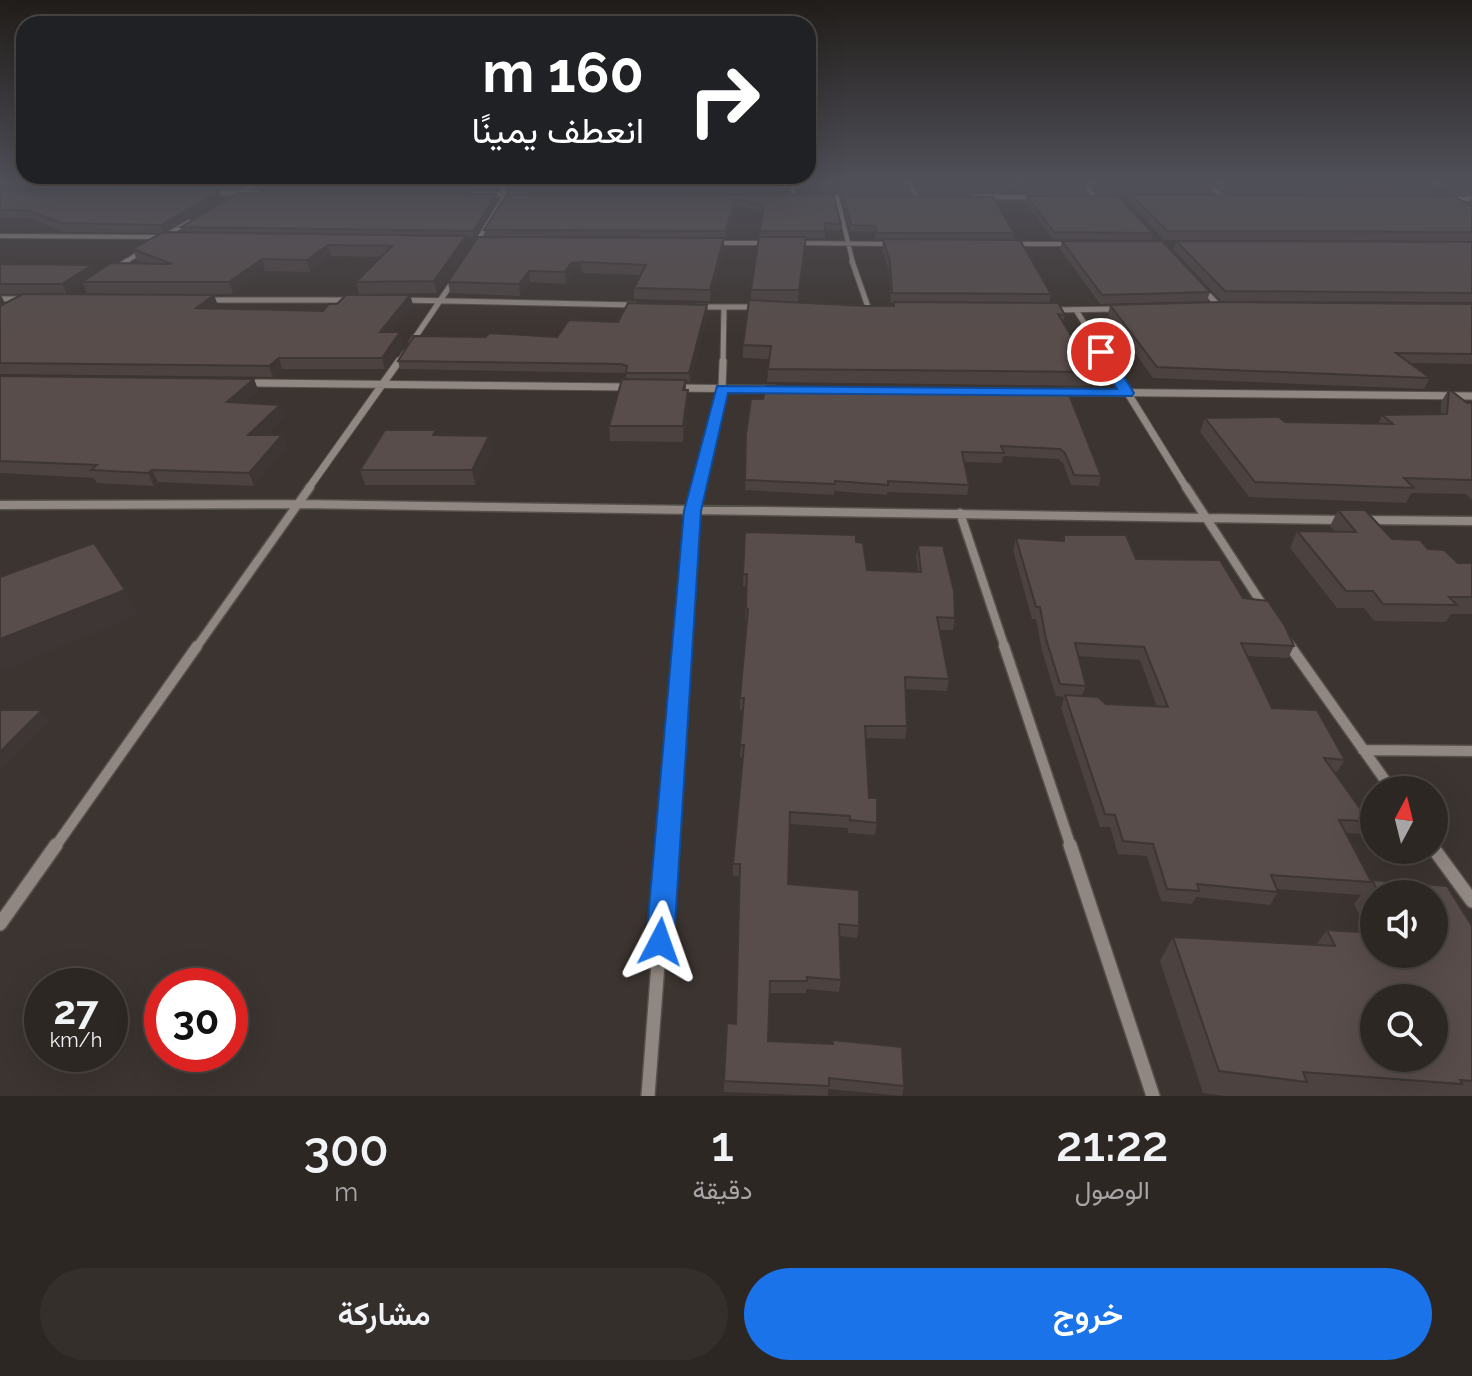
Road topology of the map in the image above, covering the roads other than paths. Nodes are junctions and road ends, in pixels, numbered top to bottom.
1 (170, 233) edge
2 (482, 233) edge
3 (844, 233) edge
4 (0, 236) edge
5 (163, 237) junction
6 (178, 238) edge
7 (461, 242) edge
8 (477, 242) junction
9 (492, 242) edge
10 (708, 243) edge
11 (769, 243) edge
12 (785, 243) edge
13 (846, 243) junction
14 (893, 244) edge
15 (1003, 244) edge
16 (1081, 244) edge
17 (470, 254) edge
18 (463, 265) edge
19 (104, 276) edge
20 (1199, 285) edge
21 (0, 299) edge
22 (193, 300) edge
23 (364, 300) edge
24 (395, 300) edge
25 (441, 300) junction
26 (646, 305) edge
27 (1203, 306) edge
28 (1219, 306) junction
29 (1234, 306) edge
30 (13, 307) edge
31 (693, 307) edge
32 (724, 307) junction
33 (772, 307) edge
34 (852, 307) edge
35 (868, 307) junction
36 (883, 307) edge
37 (1123, 309) edge
38 (1046, 310) edge
39 (1076, 310) junction
40 (239, 383) edge
41 (383, 384) junction
42 (630, 387) edge
43 (660, 388) edge
44 (722, 389) junction
45 (784, 389) edge
46 (1049, 392) edge
47 (1127, 393) junction
48 (1472, 396) edge
49 (300, 504) junction
50 (0, 505) edge
51 (693, 511) junction
52 (960, 513) junction
53 (1205, 518) junction
54 (1346, 520) edge
55 (1362, 520) edge
56 (1472, 521) edge
57 (1268, 613) edge
58 (1283, 635) edge
59 (1363, 750) junction
60 (1472, 751) edge
61 (1382, 776) edge
62 (1445, 864) edge
63 (1472, 901) edge
64 (0, 924) edge
65 (648, 1096) edge
66 (1153, 1096) edge

1 - 5 street
2 - 8 street
3 - 13 street
4 - 5 street
5 - 6 street
5 - 19 street
7 - 8 street
8 - 9 street
8 - 17 street
10 - 11 street
12 - 13 street
13 - 14 street
13 - 35 street
15 - 16 street
18 - 25 street
20 - 28 street
21 - 30 street
22 - 23 street
24 - 25 street
25 - 26 street
25 - 41 street
27 - 28 street
28 - 29 street
31 - 32 street
32 - 33 street
32 - 44 street
34 - 35 street
35 - 36 street
37 - 39 street
38 - 39 street
39 - 47 street
40 - 41 street
41 - 42 street
41 - 49 street
43 - 44 street
44 - 45 street
44 - 51 street
46 - 47 street
47 - 48 street
47 - 53 street
49 - 50 street
49 - 51 street
49 - 64 street
51 - 52 street
51 - 65 street
52 - 53 street
52 - 66 street
53 - 54 street
53 - 57 street
55 - 56 street
58 - 59 street
59 - 60 street
59 - 61 street
62 - 63 street

